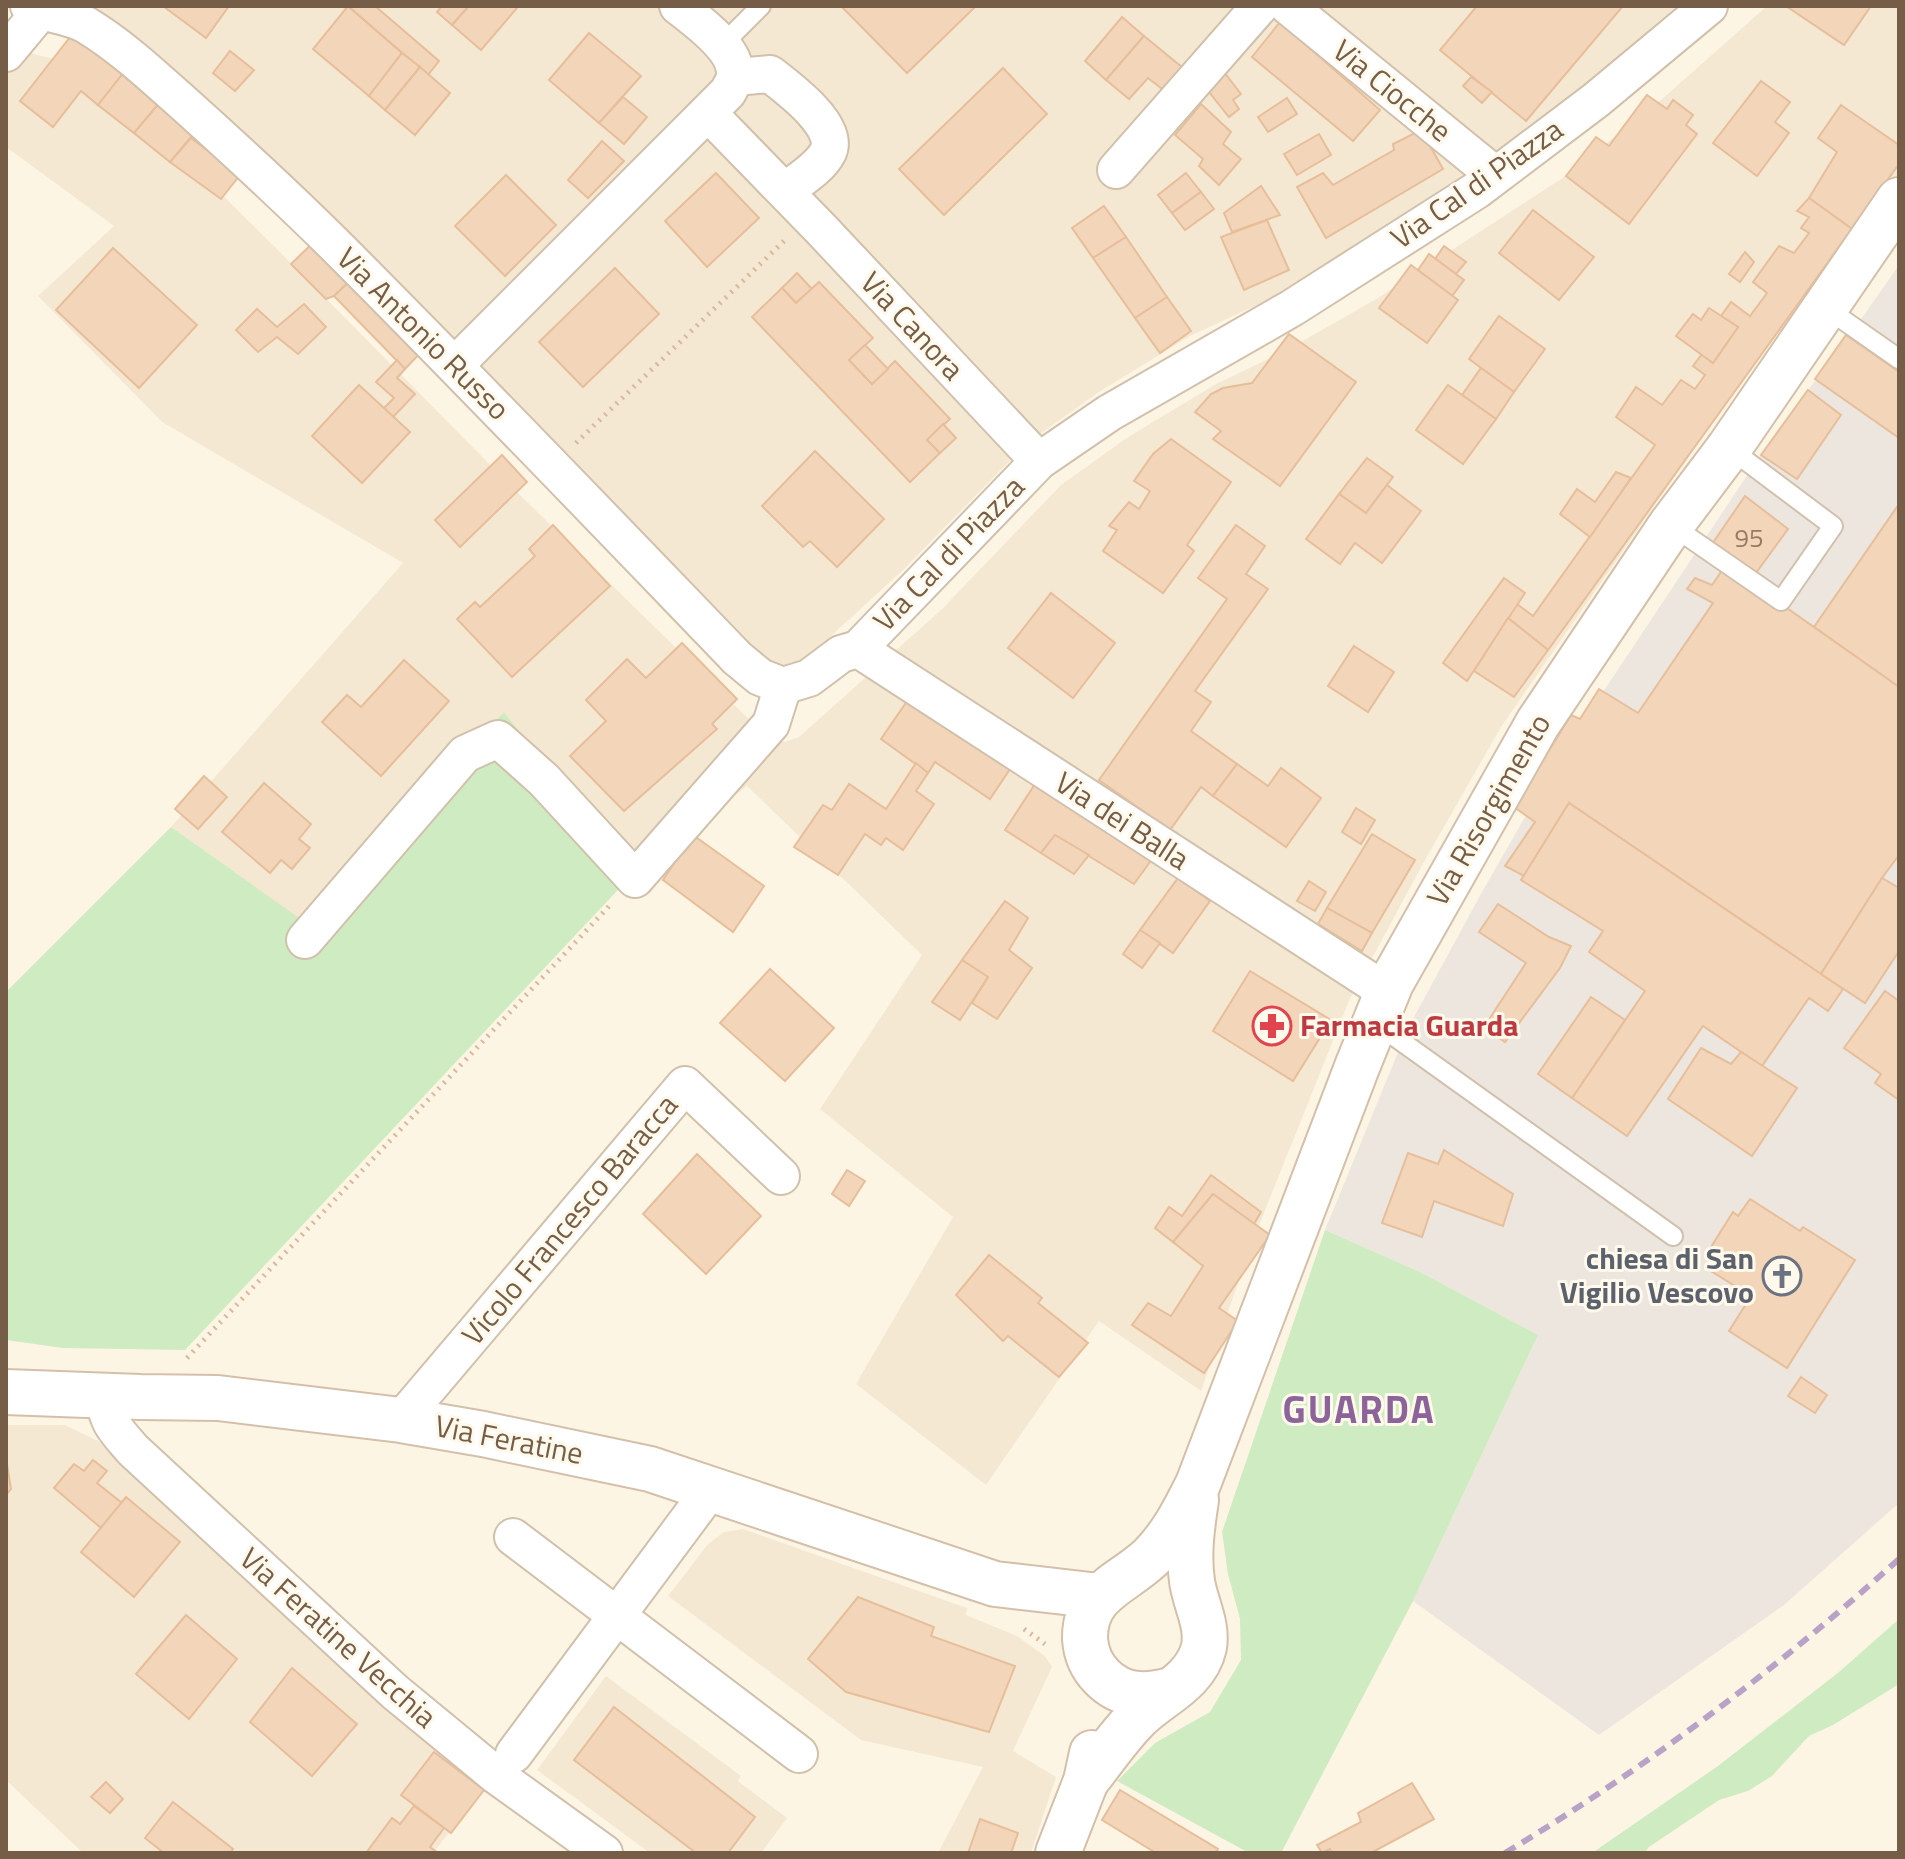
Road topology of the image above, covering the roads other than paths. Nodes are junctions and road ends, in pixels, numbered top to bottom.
1 (678, 6) edge
2 (761, 6) edge
3 (1260, 6) edge
4 (1288, 6) edge
5 (1709, 6) edge
6 (45, 9) edge
7 (6, 53) edge
8 (729, 61) junction
9 (708, 113) junction
10 (1116, 170) dead end
11 (1495, 175) junction
12 (1899, 200) edge
13 (797, 204) junction
14 (1826, 308) junction
15 (1899, 359) edge
16 (455, 365) junction
17 (1729, 448) junction
18 (1039, 461) junction
19 (1671, 525) junction
20 (858, 649) junction
21 (783, 686) junction
22 (305, 940) dead end
23 (1380, 1008) junction
24 (781, 1176) dead end
25 (1673, 1236) dead end
26 (6, 1392) edge
27 (103, 1396) junction
28 (401, 1420) junction
29 (1198, 1484) junction
30 (711, 1489) junction
31 (513, 1537) dead end
32 (995, 1584) junction
33 (1112, 1587) junction
34 (1200, 1613) junction
35 (617, 1615) junction
36 (1081, 1662) junction
37 (1171, 1690) junction
38 (514, 1754) dead end
39 (799, 1754) dead end
40 (1086, 1781) junction
41 (604, 1853) edge
42 (1058, 1853) edge

1 - 8 street
2 - 8 lane
3 - 10 street
4 - 11 street, Via Ciocche
5 - 11 street, Via Cal di Piazza
6 - 7 street
6 - 16 street, Via Antonio Russo
8 - 9 street
8 - 13 street
9 - 13 street, Via Canora
9 - 16 street
11 - 18 street, Via Cal di Piazza
12 - 14 street, Via Risorgimento
13 - 18 street, Via Canora
14 - 15 lane
14 - 17 street, Via Risorgimento
16 - 21 street, Via Antonio Russo
17 - 19 street, Via Risorgimento
17 - 19 lane
18 - 20 street, Via Cal di Piazza
19 - 23 street, Via Risorgimento
20 - 21 street, Via Cal di Piazza
20 - 23 street, Via dei Balla
21 - 22 street
23 - 25 lane
23 - 29 street, Via Risorgimento
24 - 28 street, Vicolo Francesco Baracca
26 - 27 street, Via Feratine
27 - 28 street, Via Feratine
27 - 41 street, Via Feratine Vecchia
28 - 30 street, Via Feratine
29 - 33 street, Via Risorgimento
29 - 34 street, Via Risorgimento
30 - 32 street, Via Feratine
30 - 35 street
31 - 35 street
32 - 33 street, Via Feratine
32 - 36 street, Via Feratine
33 - 34 street
33 - 36 street, Via Risorgimento
34 - 37 street, Via Risorgimento
35 - 38 street
35 - 39 street
36 - 37 street
36 - 40 street, Via Risorgimento
37 - 40 street, Via Risorgimento
40 - 42 street, Via Risorgimento

